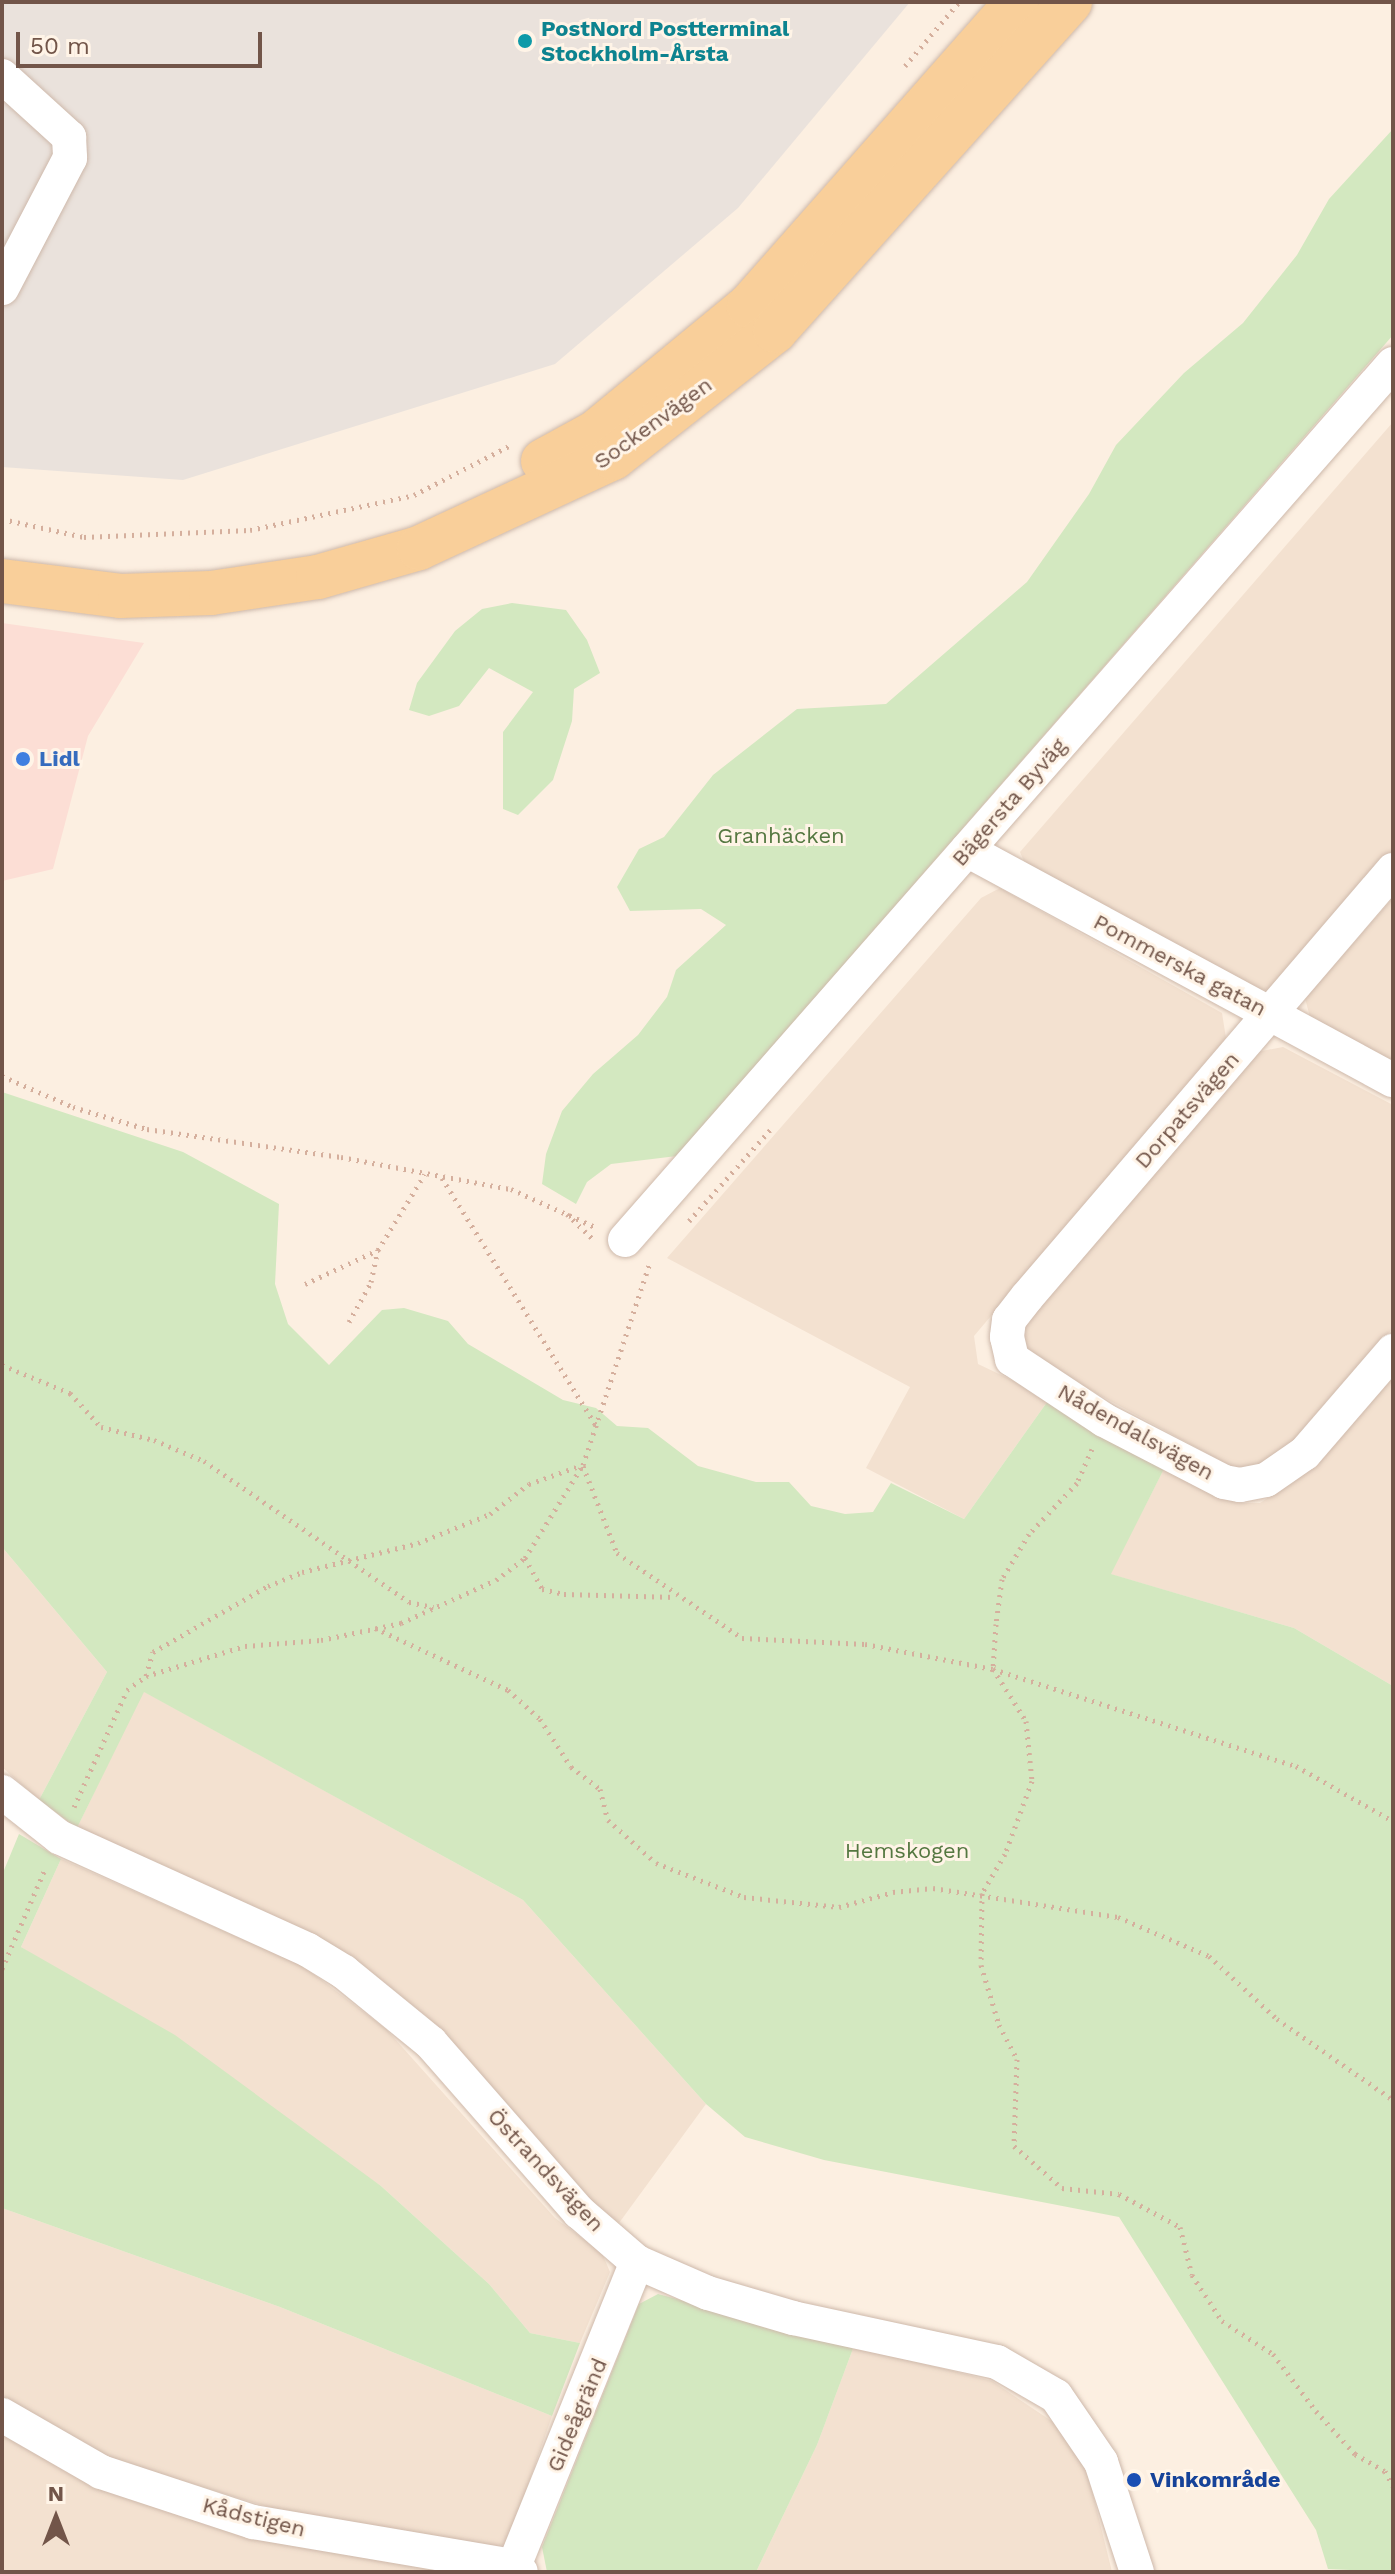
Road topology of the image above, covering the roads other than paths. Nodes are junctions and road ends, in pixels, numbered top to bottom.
1 (1017, 2) edge
2 (1070, 2) edge
3 (2, 76) edge
4 (2, 288) edge
5 (1393, 364) edge
6 (2, 553) edge
7 (2, 581) edge
8 (967, 850) junction
9 (1393, 870) edge
10 (1269, 1013) junction
11 (1393, 1080) edge
12 (639, 1245) road end
13 (1393, 1351) edge
14 (1012, 1359) joint
15 (2, 1792) edge
16 (637, 2262) junction
17 (2, 2415) edge
18 (517, 2569) edge
19 (1137, 2572) edge

1 - 6 main road, Sockenvägen
2 - 7 main road, Sockenvägen
3 - 4 street
5 - 8 street, Bägersta Byväg
8 - 10 street, Pommerska gatan
8 - 12 street, Bägersta Byväg
9 - 10 street, Dorpatsvägen
10 - 11 street, Pommerska gatan
10 - 14 street, Dorpatsvägen
13 - 14 street, Nådendalsvägen
15 - 16 street, Östrandsvägen
16 - 18 street, Gideågränd
16 - 19 street, Östrandsvägen
17 - 18 street, Kådstigen

